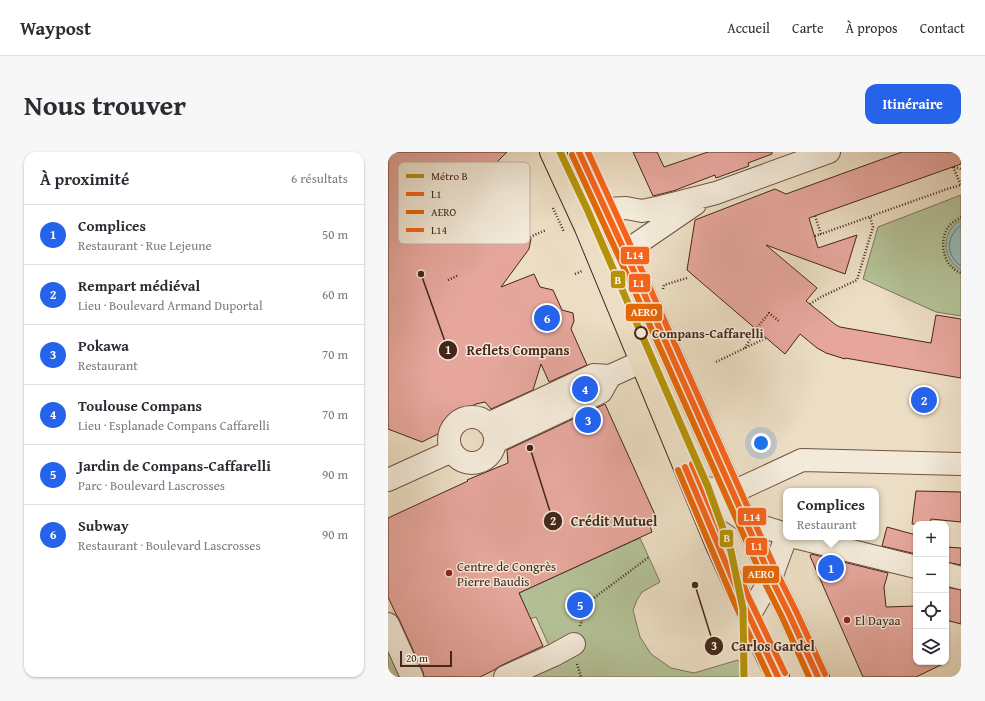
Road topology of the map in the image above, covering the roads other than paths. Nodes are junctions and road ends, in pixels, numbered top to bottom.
1 (551, 152) edge
2 (579, 152) edge
3 (829, 152) edge
4 (708, 195) junction
5 (605, 209) junction
6 (627, 258) junction
7 (611, 287) junction
8 (641, 362) junction
9 (492, 433) junction
10 (452, 451) junction
11 (961, 464) edge
12 (388, 480) edge
13 (693, 486) junction
14 (733, 492) junction
15 (747, 522) junction
16 (783, 535) edge
17 (785, 540) edge
18 (807, 540) edge
19 (913, 566) edge
20 (949, 575) edge
21 (771, 578) junction
22 (961, 578) edge
23 (749, 616) junction
24 (392, 633) edge
25 (574, 644) road end
26 (412, 677) edge
27 (505, 677) edge
28 (778, 677) edge
29 (818, 677) edge

1 - 7 main road
2 - 5 main road
3 - 4 street
4 - 5 street
4 - 6 street
5 - 6 main road
6 - 7 street
6 - 14 main road
7 - 8 main road
8 - 9 street
8 - 13 main road
9 - 10 street
9 - 10 street
10 - 12 street
11 - 14 street
13 - 14 street
13 - 15 street
13 - 23 main road
14 - 15 main road
15 - 16 street
15 - 21 main road
17 - 21 street
18 - 19 street
20 - 22 street
21 - 23 street
21 - 29 main road
23 - 28 main road
24 - 26 street
25 - 27 street

